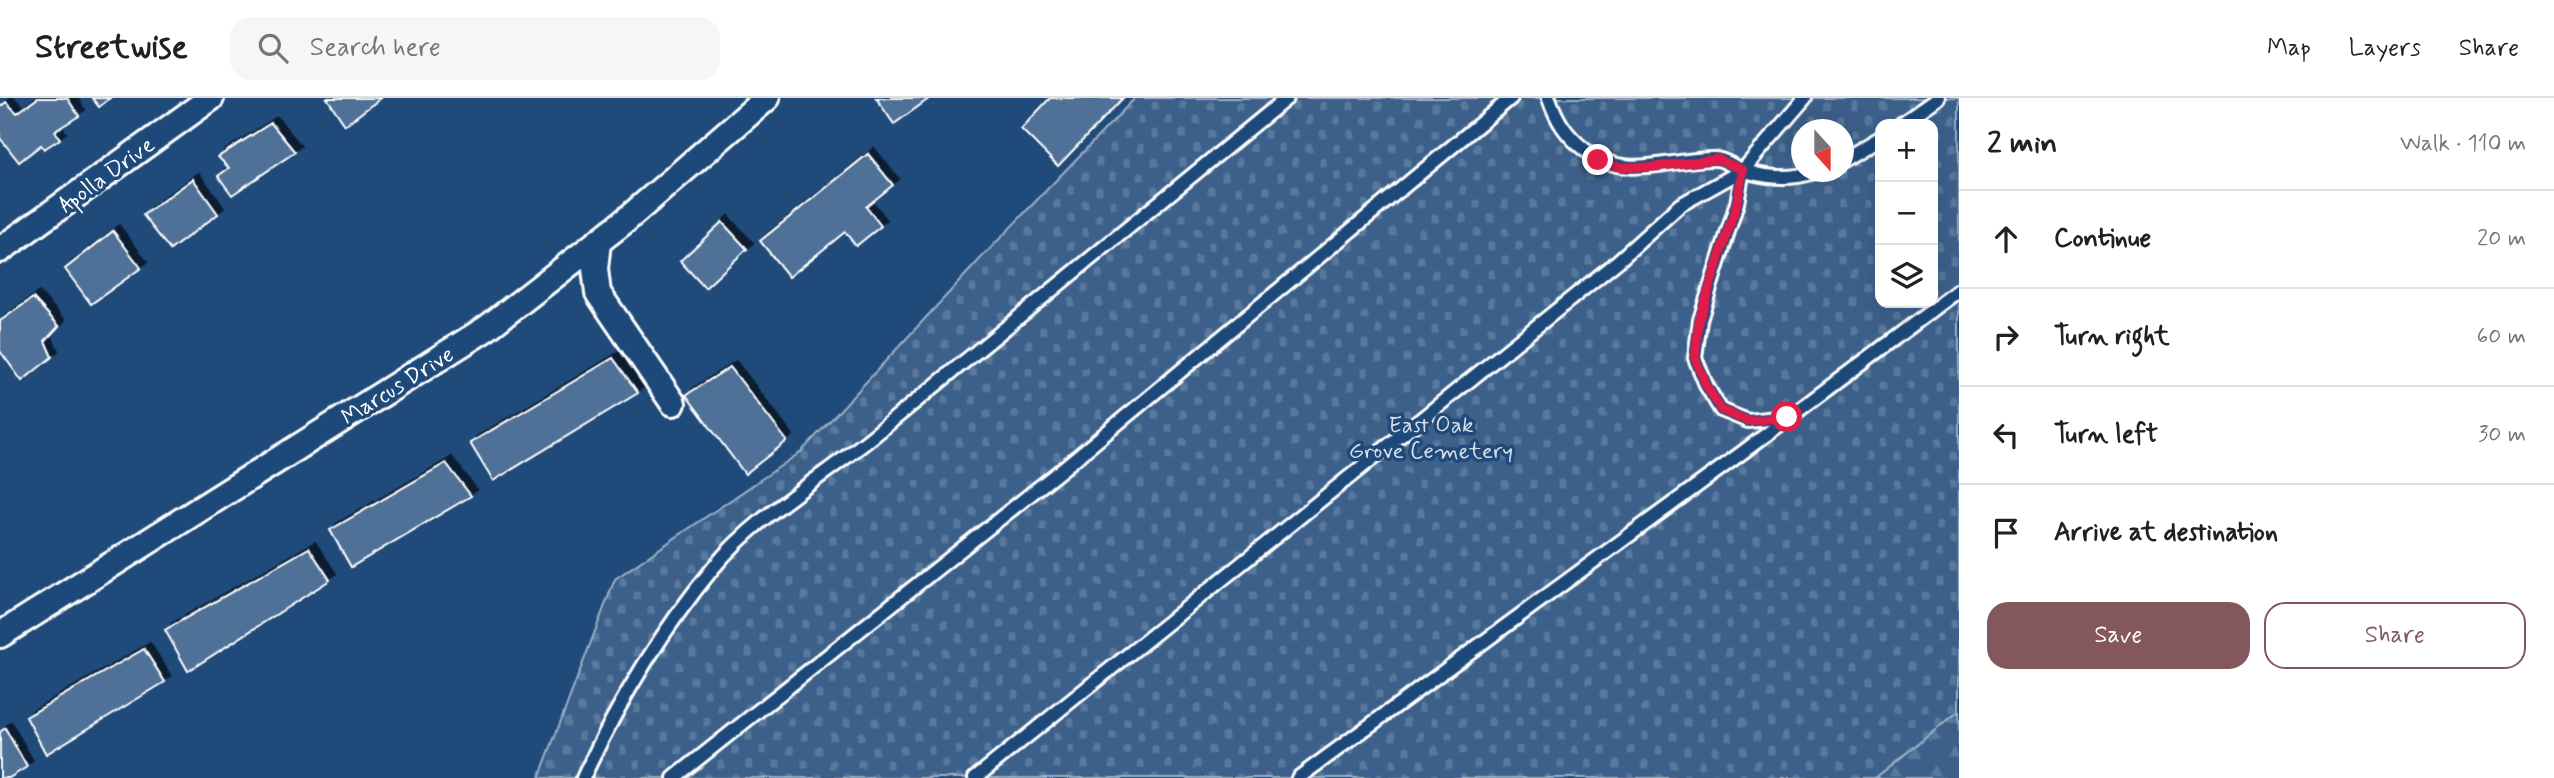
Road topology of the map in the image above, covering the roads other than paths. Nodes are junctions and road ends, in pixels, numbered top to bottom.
1 (211, 98) edge
2 (767, 98) edge
3 (1287, 98) edge
4 (1511, 98) edge
5 (1549, 98) edge
6 (1805, 98) edge
7 (1938, 98) edge
8 (1907, 119) edge
9 (1875, 141) edge
10 (1854, 153) edge
11 (1743, 170) junction
12 (1791, 175) edge
13 (598, 242) junction
14 (0, 250) edge
15 (1959, 290) edge
16 (673, 404) dead end
17 (1787, 417) junction
18 (0, 635) edge
19 (583, 778) edge
20 (674, 778) edge
21 (975, 778) edge
22 (1298, 778) edge

1 - 14 street, Apolla Drive
2 - 13 street, Marcus Drive
3 - 19 lane
4 - 20 lane
5 - 11 lane
6 - 11 lane
7 - 8 lane
9 - 10 lane
11 - 12 lane
11 - 17 lane
11 - 21 lane
13 - 16 street
13 - 18 street, Marcus Drive
15 - 17 lane
17 - 22 lane

